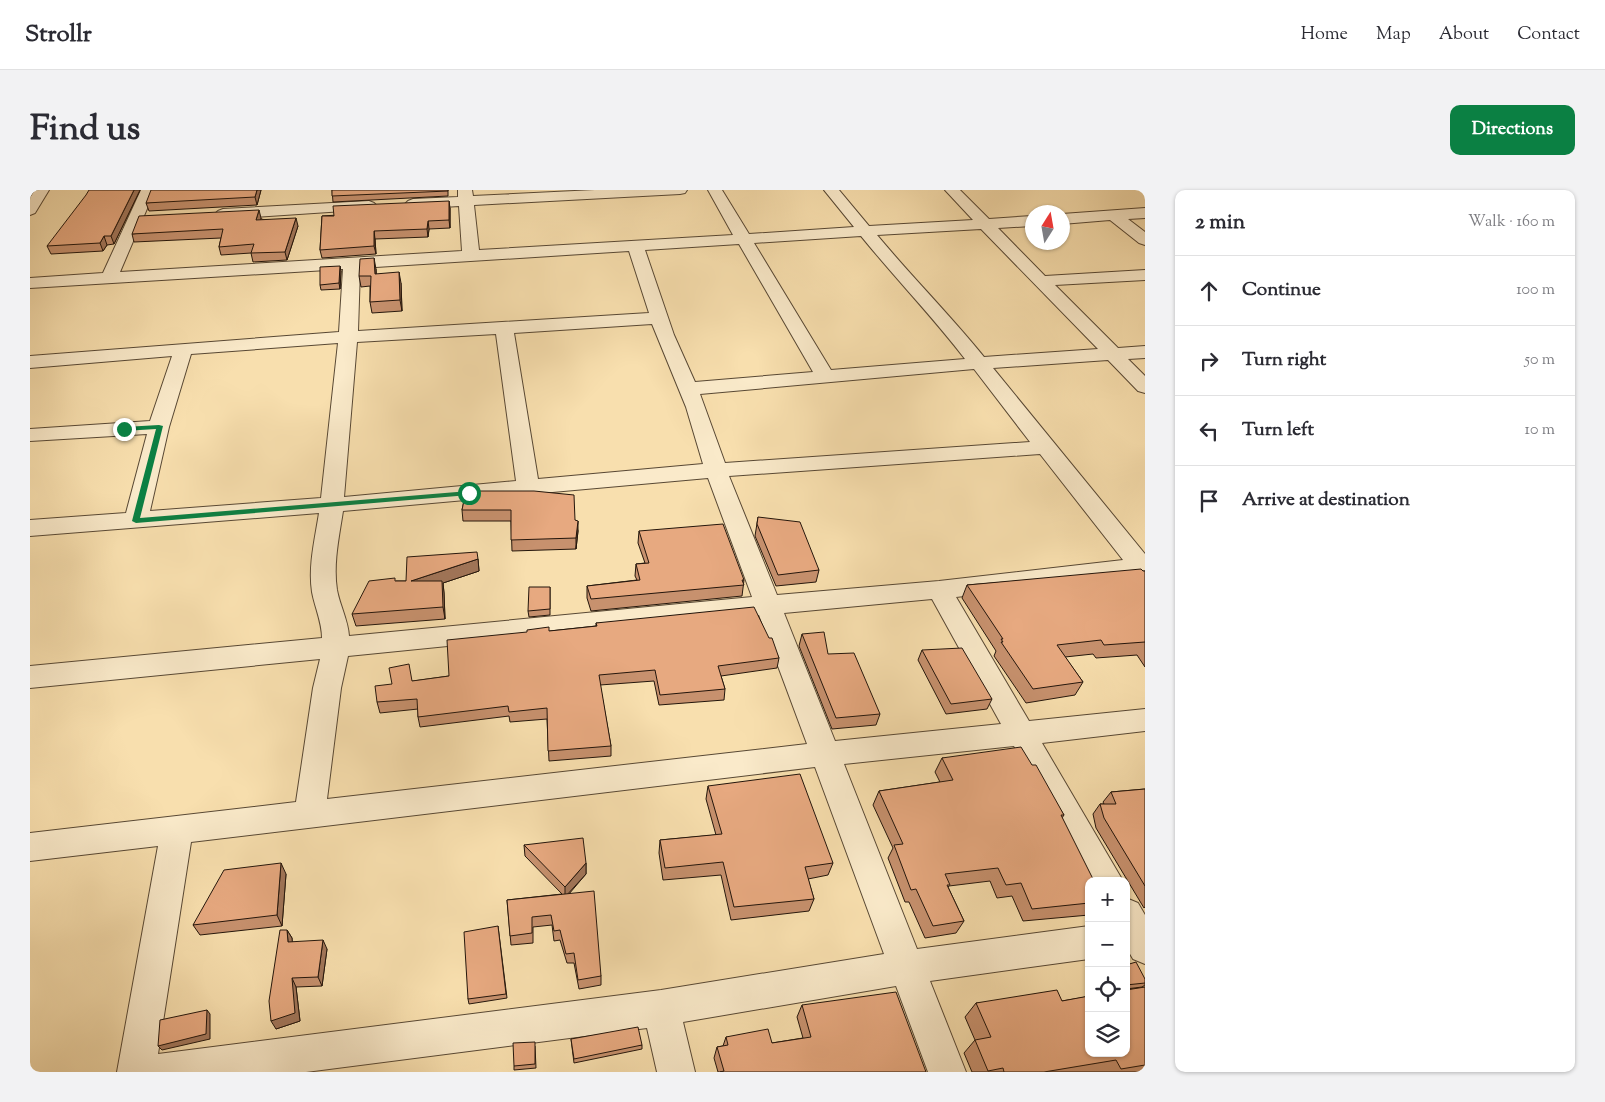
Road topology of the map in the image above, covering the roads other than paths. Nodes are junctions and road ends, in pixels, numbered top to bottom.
1 (42, 190) edge
2 (148, 190) edge
3 (680, 190) edge
4 (715, 190) edge
5 (832, 190) edge
6 (952, 190) edge
7 (599, 192) edge
8 (466, 196) edge
9 (30, 210) edge
10 (213, 214) edge
11 (1145, 214) edge
12 (1113, 215) junction
13 (154, 217) edge
14 (135, 218) junction
15 (1070, 218) edge
16 (1025, 221) edge
17 (984, 224) junction
18 (864, 231) junction
19 (744, 238) junction
20 (1145, 240) edge
21 (636, 246) junction
22 (471, 256) junction
23 (352, 264) junction
24 (1145, 275) edge
25 (109, 278) junction
26 (1041, 282) junction
27 (30, 283) edge
28 (660, 318) junction
29 (504, 328) junction
30 (348, 337) junction
31 (183, 350) junction
32 (1145, 352) edge
33 (1113, 354) junction
34 (30, 362) edge
35 (980, 363) junction
36 (825, 376) junction
37 (1145, 387) edge
38 (688, 389) junction
39 (159, 426) junction
40 (30, 435) edge
41 (1046, 447) junction
42 (716, 470) junction
43 (528, 487) junction
44 (332, 505) junction
45 (136, 521) junction
46 (30, 528) edge
47 (1144, 567) edge
48 (940, 590) junction
49 (767, 604) junction
50 (336, 648) junction
51 (30, 677) edge
52 (1145, 720) edge
53 (1021, 733) junction
54 (824, 754) junction
55 (310, 813) junction
56 (177, 829) junction
57 (30, 847) edge
58 (1105, 877) edge
59 (1085, 943) edge
60 (907, 967) junction
61 (661, 1008) junction
62 (136, 1072) edge
63 (160, 1072) edge
64 (676, 1072) edge
65 (947, 1072) edge

1 - 9 street
2 - 14 street
3 - 7 street
4 - 19 street
5 - 18 street
6 - 17 street
7 - 8 street
8 - 10 street
8 - 22 street
11 - 12 street
12 - 15 street
12 - 20 street
13 - 14 street
14 - 25 street
16 - 17 street
17 - 18 street
17 - 26 street
18 - 19 street
18 - 35 street
19 - 21 street
19 - 36 street
21 - 22 street
21 - 28 street
22 - 23 street
23 - 25 street
23 - 30 street
24 - 26 street
25 - 27 street
26 - 33 street
28 - 29 street
28 - 38 street
29 - 30 street
29 - 43 street
30 - 31 street
30 - 44 street
31 - 34 street
31 - 39 street
32 - 33 street
33 - 35 street
33 - 37 street
35 - 36 street
35 - 41 street
36 - 38 street
38 - 42 street
39 - 40 street
39 - 45 street
41 - 42 street
41 - 47 street
42 - 43 street
42 - 49 street
43 - 44 street
44 - 45 street
44 - 50 street
45 - 46 street
47 - 48 street
48 - 49 street
48 - 53 street
49 - 50 street
49 - 54 street
50 - 51 street
50 - 55 street
52 - 53 street
53 - 54 street
53 - 58 street
54 - 55 street
54 - 60 street
55 - 56 street
56 - 57 street
56 - 62 street
59 - 60 street
60 - 61 street
60 - 65 street
61 - 63 street
61 - 64 street

